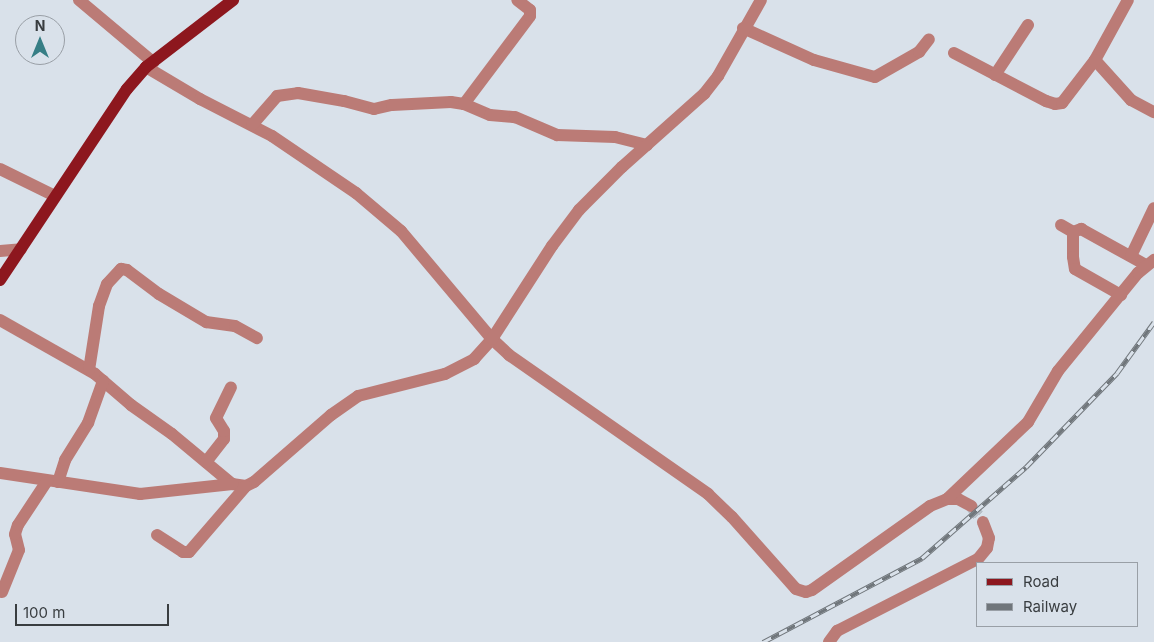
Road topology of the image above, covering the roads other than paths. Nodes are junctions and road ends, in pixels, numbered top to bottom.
1 (79, 0) edge
2 (233, 0) edge
3 (517, 0) edge
4 (761, 0) edge
5 (1128, 0) edge
6 (1028, 26) dead end
7 (743, 28) junction
8 (929, 39) dead end
9 (954, 53) dead end
10 (1095, 60) junction
11 (150, 64) junction
12 (995, 75) junction
13 (464, 104) junction
14 (1154, 112) edge
15 (252, 125) junction
16 (647, 145) junction
17 (0, 169) edge
18 (55, 196) junction
19 (1154, 208) edge
20 (1061, 225) dead end
21 (1073, 232) junction
22 (21, 248) junction
23 (0, 251) edge
24 (1131, 256) junction
25 (1150, 262) edge
26 (0, 280) edge
27 (1120, 295) junction
28 (0, 320) edge
29 (256, 338) dead end
30 (492, 339) junction
31 (89, 370) junction
32 (103, 381) junction
33 (231, 387) dead end
34 (206, 462) junction
35 (0, 473) edge
36 (52, 482) junction
37 (232, 484) junction
38 (246, 486) junction
39 (947, 499) junction
40 (971, 506) tunnel mouth
41 (983, 522) tunnel mouth
42 (157, 536) dead end
43 (2, 592) dead end
44 (829, 642) edge

1 - 11 street
2 - 11 main road
3 - 13 street
4 - 7 street
5 - 10 street
6 - 12 street
7 - 8 street
7 - 16 street
9 - 12 street
10 - 12 street
10 - 14 street
11 - 15 street
11 - 18 main road
13 - 15 street
13 - 16 street
15 - 30 street
16 - 30 street
17 - 18 street
18 - 22 main road
19 - 24 street
20 - 21 street
21 - 24 street
21 - 27 street
22 - 23 street
22 - 26 main road
24 - 25 street
25 - 27 street
27 - 39 street
28 - 31 street
29 - 31 street
30 - 38 street
30 - 39 street
31 - 32 street
32 - 34 street
32 - 36 street
33 - 34 street
34 - 37 street
35 - 36 street
36 - 37 street
36 - 43 street
37 - 38 street
38 - 42 street
39 - 40 street
41 - 44 street

